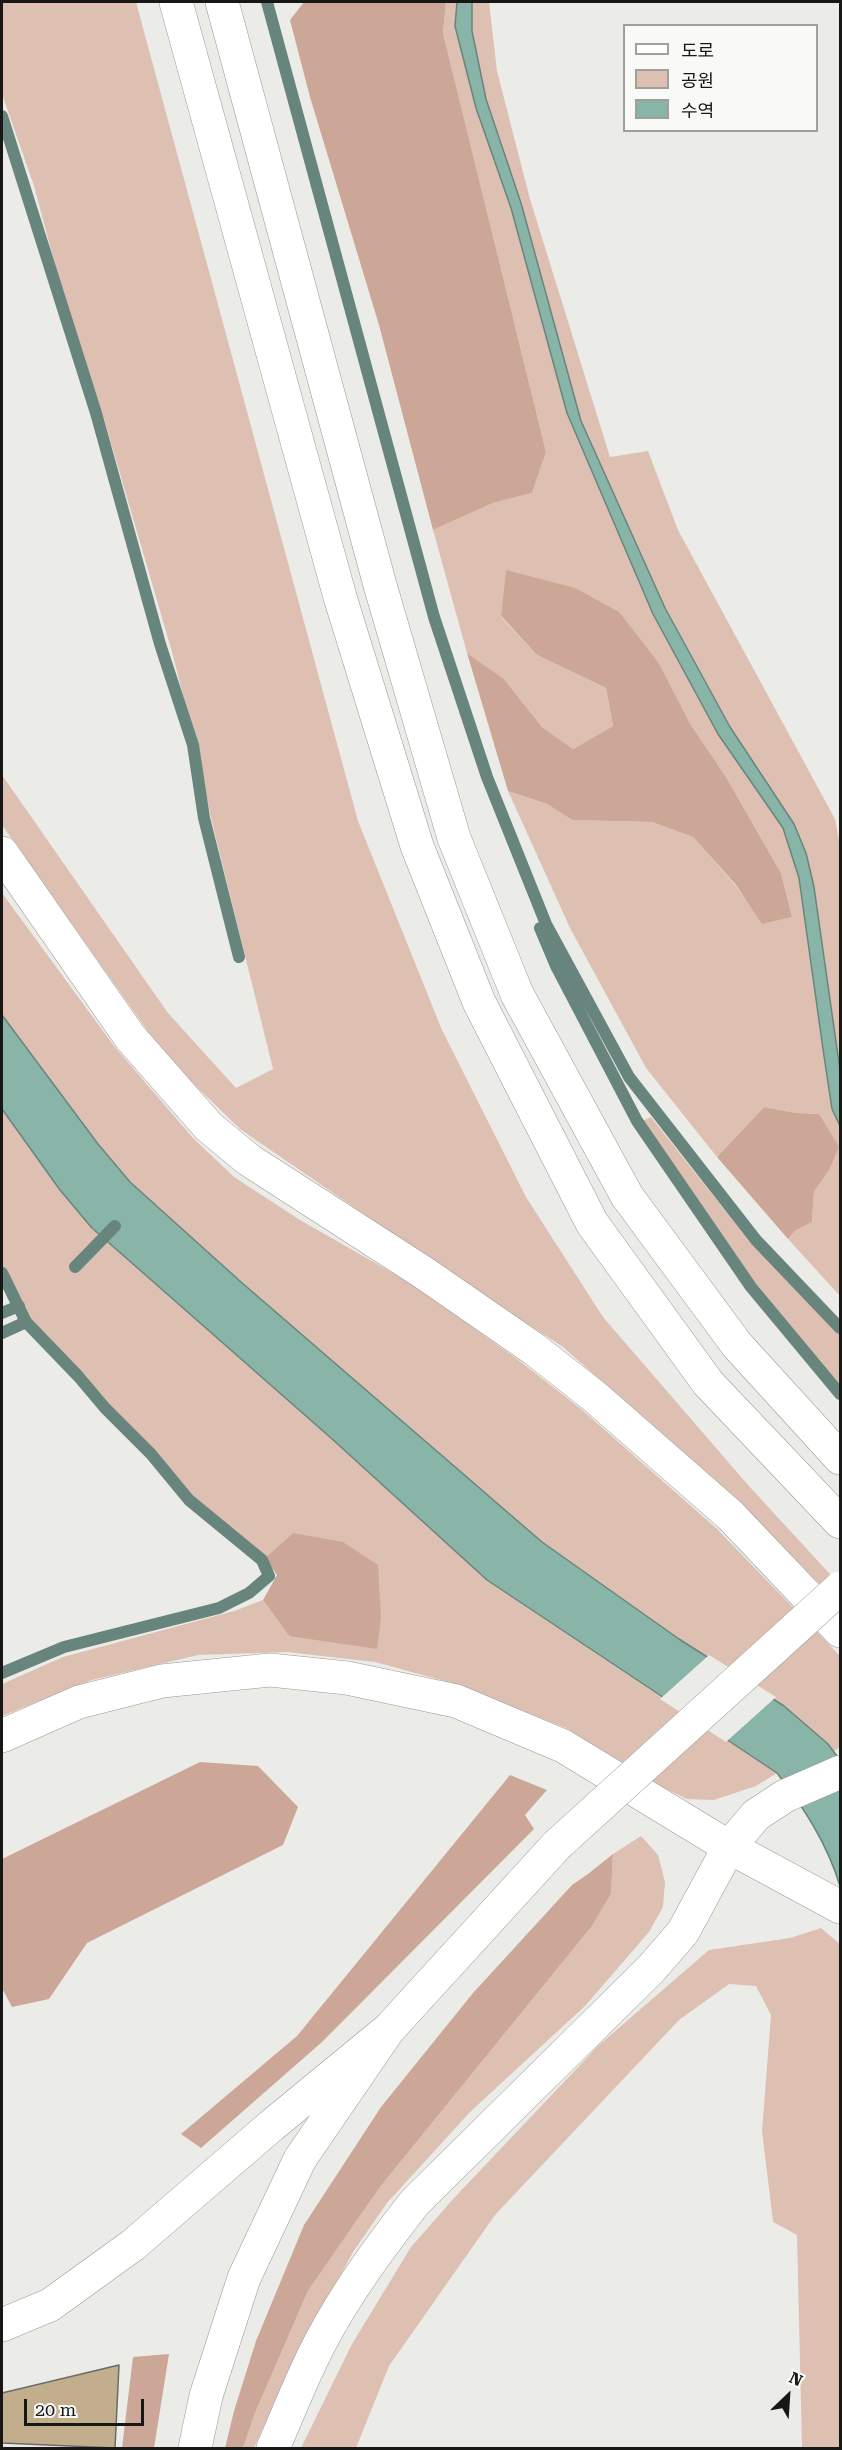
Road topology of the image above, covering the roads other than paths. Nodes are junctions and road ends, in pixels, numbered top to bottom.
1 (176, 2) edge
2 (222, 2) edge
3 (2, 853) edge
4 (840, 1458) edge
5 (840, 1522) edge
6 (840, 1588) edge
7 (840, 1631) edge
8 (2, 1736) edge
9 (840, 1772) edge
10 (729, 1847) junction
11 (832, 1903) edge
12 (389, 2029) junction
13 (2, 2325) edge
14 (195, 2448) edge
15 (273, 2448) edge

1 - 5 main road
2 - 4 main road
3 - 7 main road
6 - 12 main road, bridge
8 - 10 main road
9 - 10 main road
10 - 11 main road
10 - 15 main road
12 - 13 main road
12 - 14 main road

